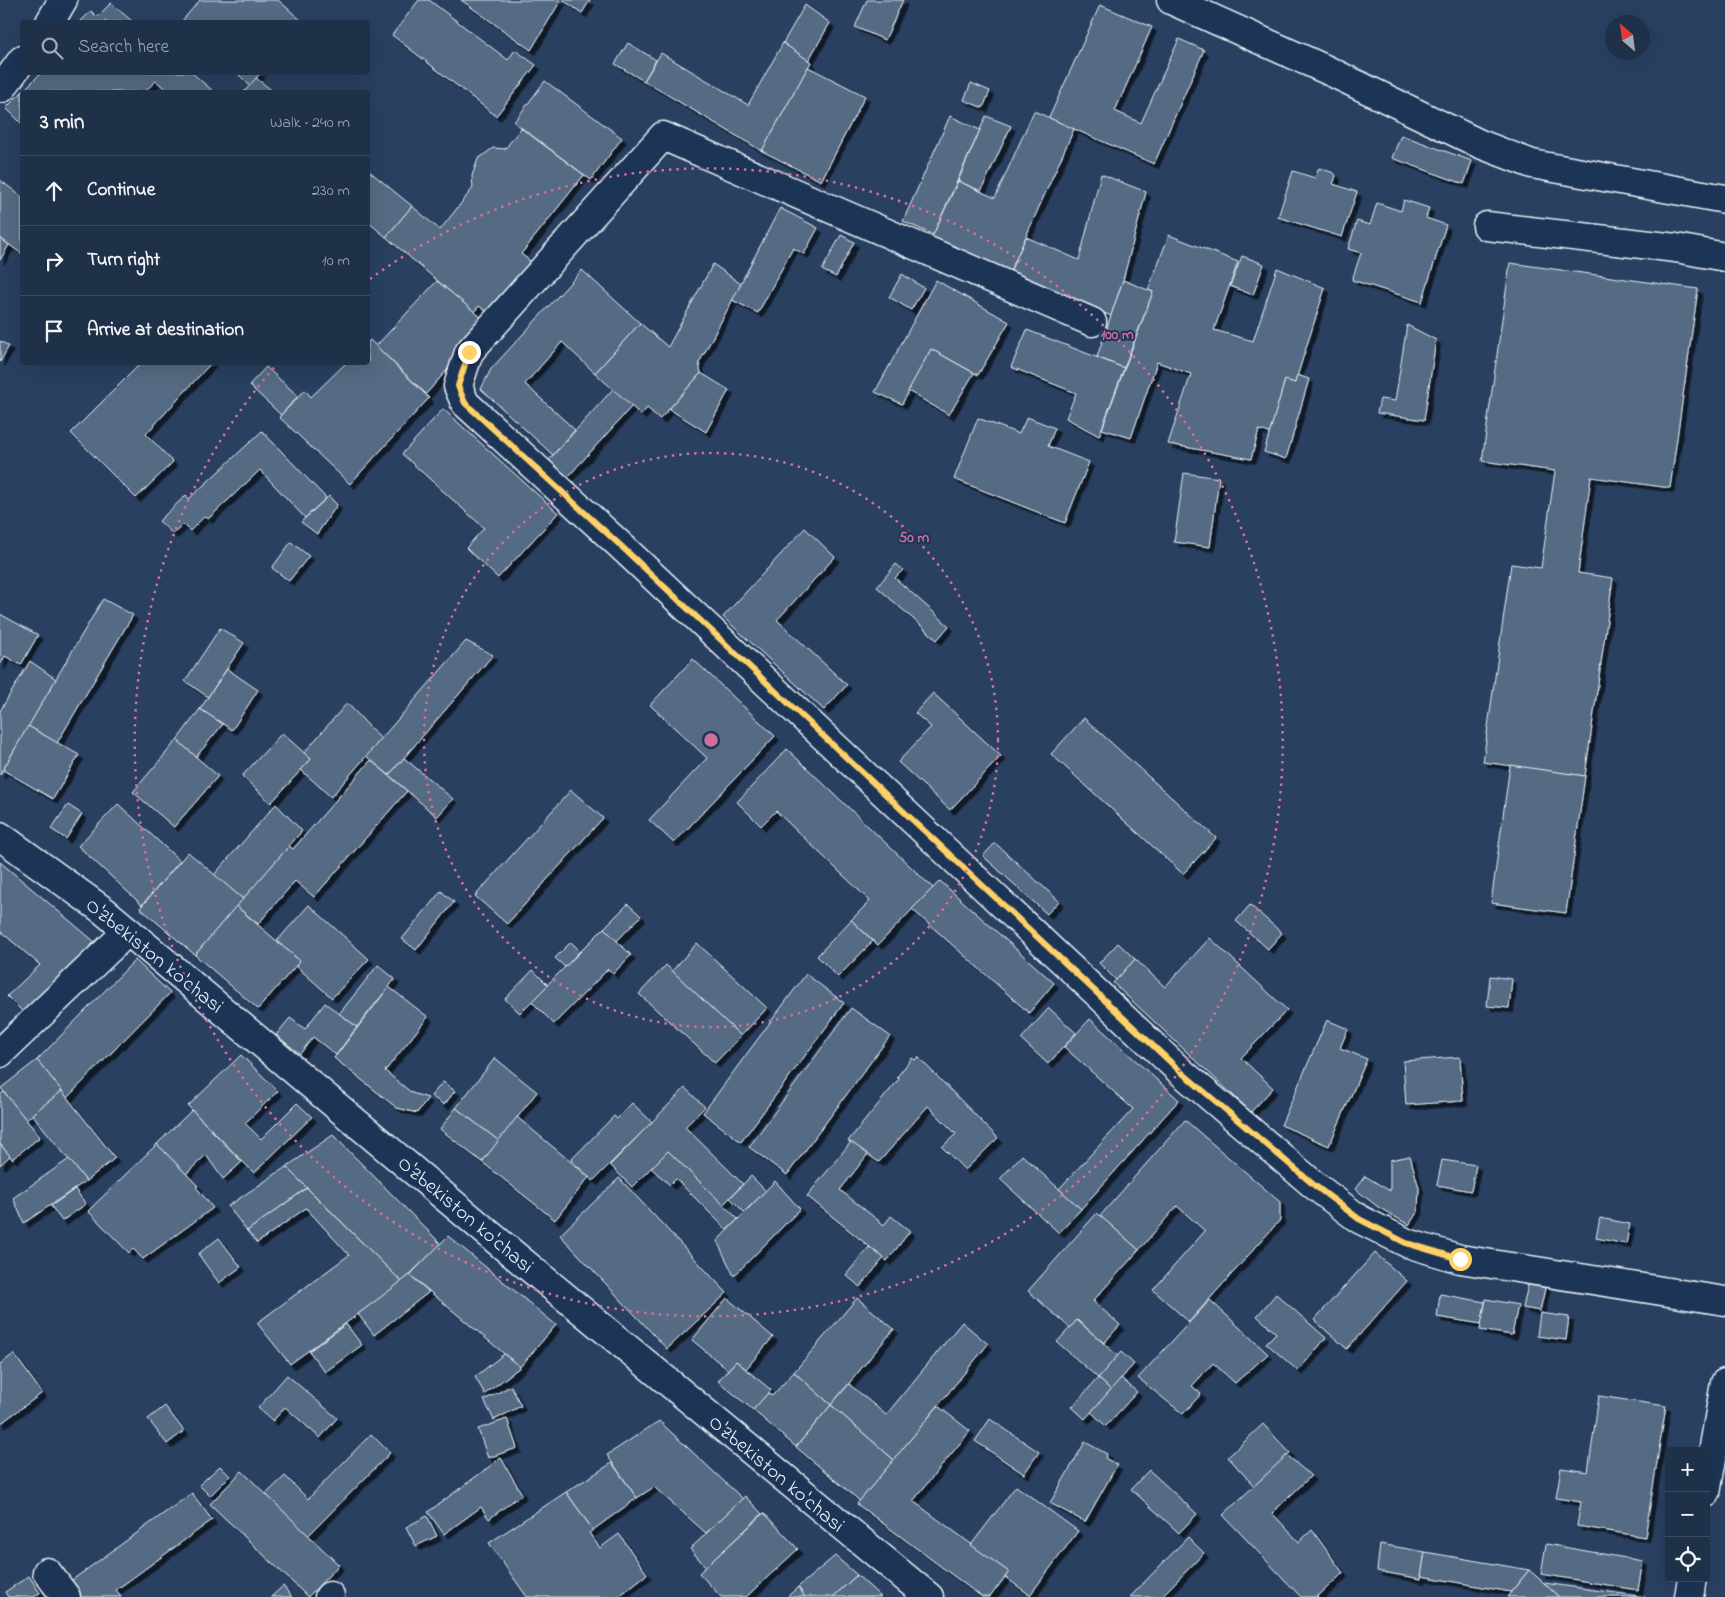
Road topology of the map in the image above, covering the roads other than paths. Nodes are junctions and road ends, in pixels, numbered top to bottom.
1 (63, 0) edge
2 (1171, 0) edge
3 (51, 20) edge
4 (20, 63) edge
5 (2, 88) dead end
6 (1725, 198) edge
7 (1487, 226) dead end
8 (1725, 257) edge
9 (1092, 322) dead end
10 (0, 836) edge
11 (128, 931) junction
12 (0, 1054) edge
13 (1725, 1301) edge
14 (1725, 1383) edge
15 (1706, 1492) edge
16 (47, 1572) dead end
17 (1691, 1582) edge
18 (66, 1597) edge
19 (929, 1597) edge
20 (1688, 1597) edge

1 - 3 street
2 - 6 street
4 - 5 street
7 - 8 street
9 - 13 street
10 - 11 street, O'zbekiston ko'chasi
11 - 12 street
11 - 19 street, O'zbekiston ko'chasi
14 - 15 street
16 - 18 street
17 - 20 street

